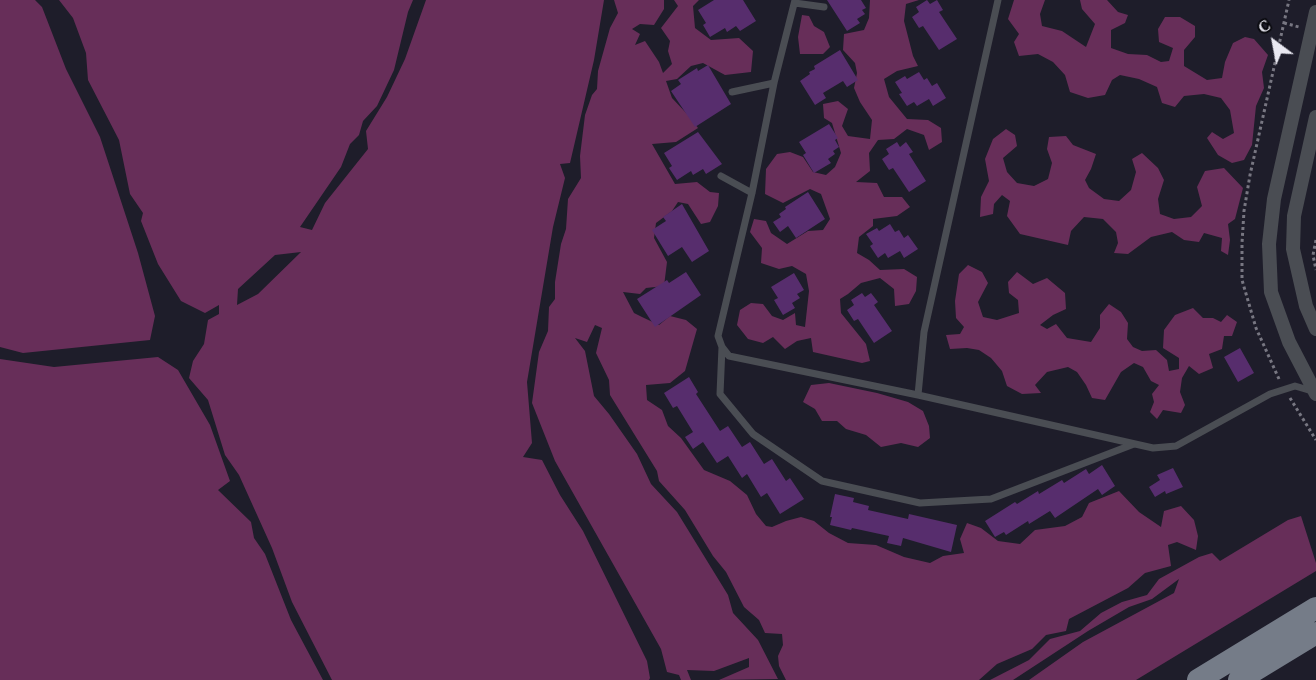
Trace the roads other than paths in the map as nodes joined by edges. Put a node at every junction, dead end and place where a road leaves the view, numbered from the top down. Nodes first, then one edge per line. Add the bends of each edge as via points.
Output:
1 (998, 0) edge
2 (795, 1) edge
3 (825, 7) dead end
4 (1316, 12) edge
5 (774, 83) junction
6 (732, 92) dead end
7 (1316, 117) edge
8 (721, 176) dead end
9 (752, 193) junction
10 (1316, 329) edge
11 (722, 347) junction
12 (1316, 394) edge
13 (918, 395) junction
14 (1134, 444) junction
15 (1316, 608) edge
16 (1316, 633) edge
17 (1198, 680) edge
18 (1239, 680) edge

1 - 13 lane via 924,332
2 - 3 lane
2 - 5 lane
4 - 12 street via 1274,198 1269,244 1271,292 1289,342
5 - 6 lane
5 - 9 lane
7 - 10 street via 1294,216 1293,249 1306,306
8 - 9 lane
9 - 11 lane via 718,336
11 - 13 lane via 729,356
11 - 14 lane via 720,394 753,434 822,481 920,503 991,499
12 - 14 lane via 1295,386 1270,394 1176,446 1152,448
13 - 14 lane
15 - 17 main road
16 - 18 main road

